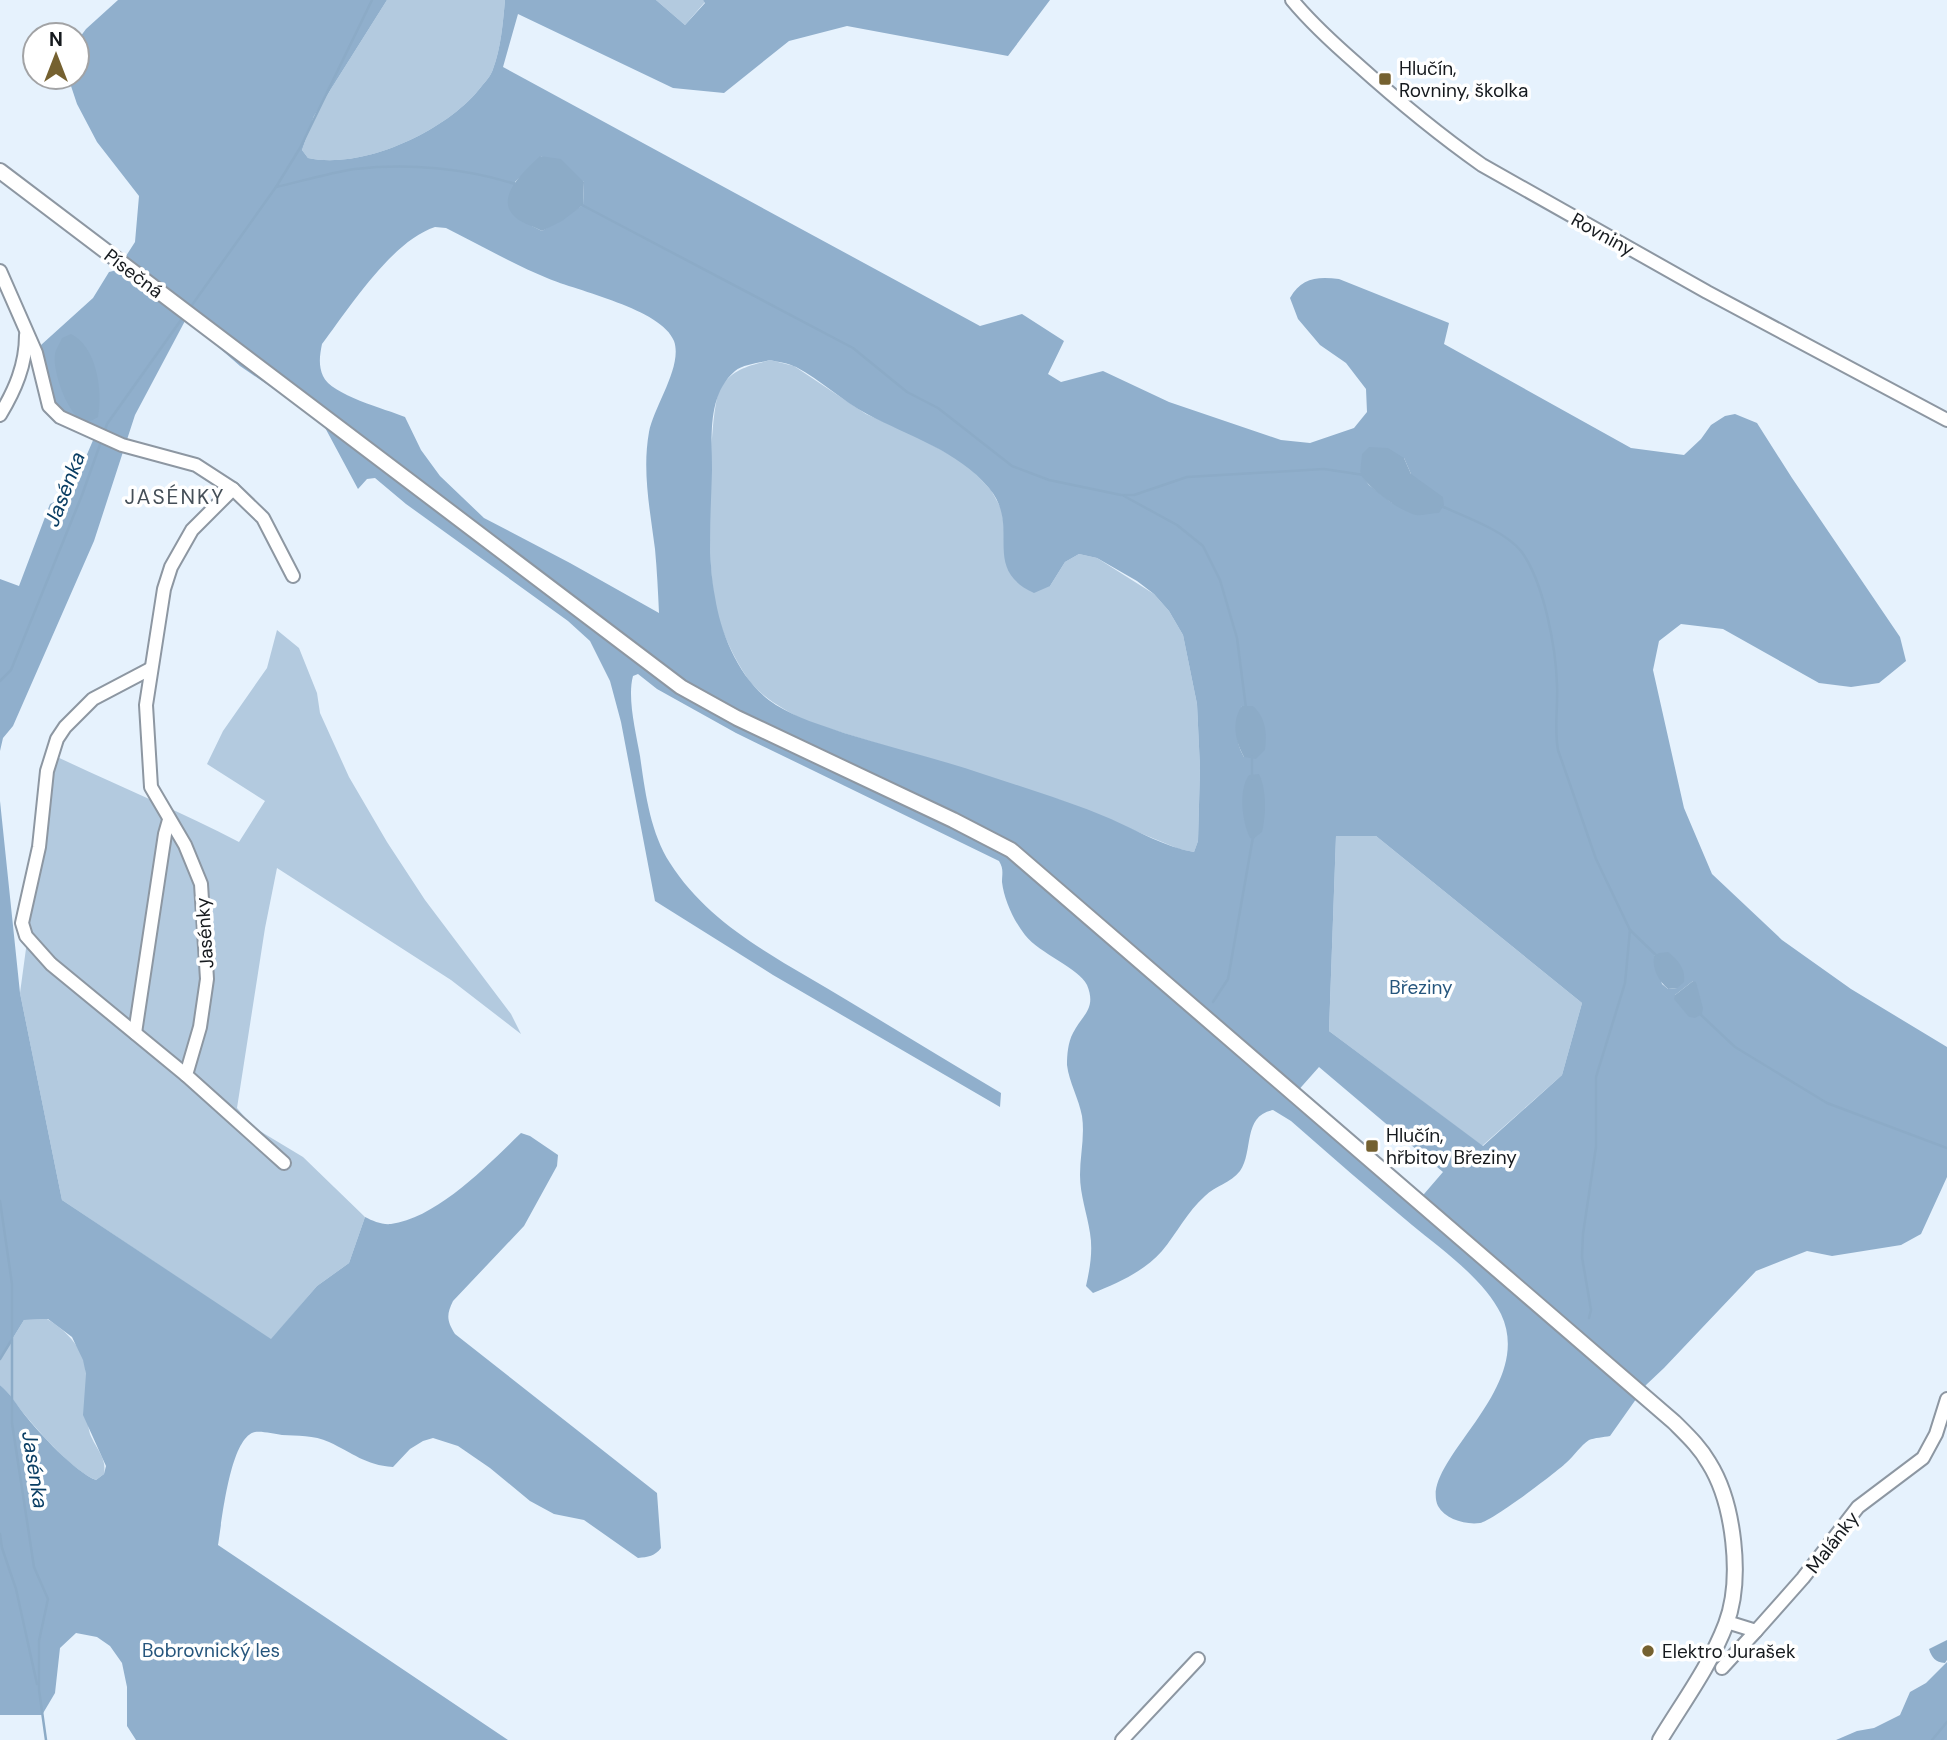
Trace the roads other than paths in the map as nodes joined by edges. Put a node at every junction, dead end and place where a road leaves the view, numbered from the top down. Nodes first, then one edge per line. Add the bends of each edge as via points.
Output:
1 (1292, 0) edge
2 (0, 171) edge
3 (0, 271) edge
4 (26, 328) junction
5 (0, 415) edge
6 (1947, 420) edge
7 (233, 489) junction
8 (293, 576) dead end
9 (150, 669) junction
10 (169, 820) junction
11 (135, 1033) junction
12 (186, 1075) junction
13 (284, 1163) dead end
14 (1947, 1399) edge
15 (1727, 1622) junction
16 (1756, 1631) junction
17 (1198, 1658) dead end
18 (1722, 1668) dead end
19 (1122, 1740) edge
20 (1660, 1740) edge

1 - 6 street, Rovniny via 1372,77 1482,165
2 - 15 street, Písečná via 681,687 1011,850 1659,1409 1699,1449 1725,1501 1732,1538 1735,1567
3 - 4 street
4 - 5 street via 24,362
4 - 7 street via 45,396 60,417 122,445 196,465
7 - 8 street via 263,518
7 - 9 street, Jasénky via 192,530 171,567
9 - 10 street, Jasénky via 146,705 151,787
9 - 11 street via 93,699 57,739 47,771 39,847 22,923 26,936 51,964
10 - 11 street
10 - 12 street, Jasénky via 201,884 207,979
11 - 12 street
12 - 13 street
14 - 16 street, Malánky via 1923,1458 1858,1507
15 - 16 street
15 - 20 street
16 - 18 street, Malánky
17 - 19 street

